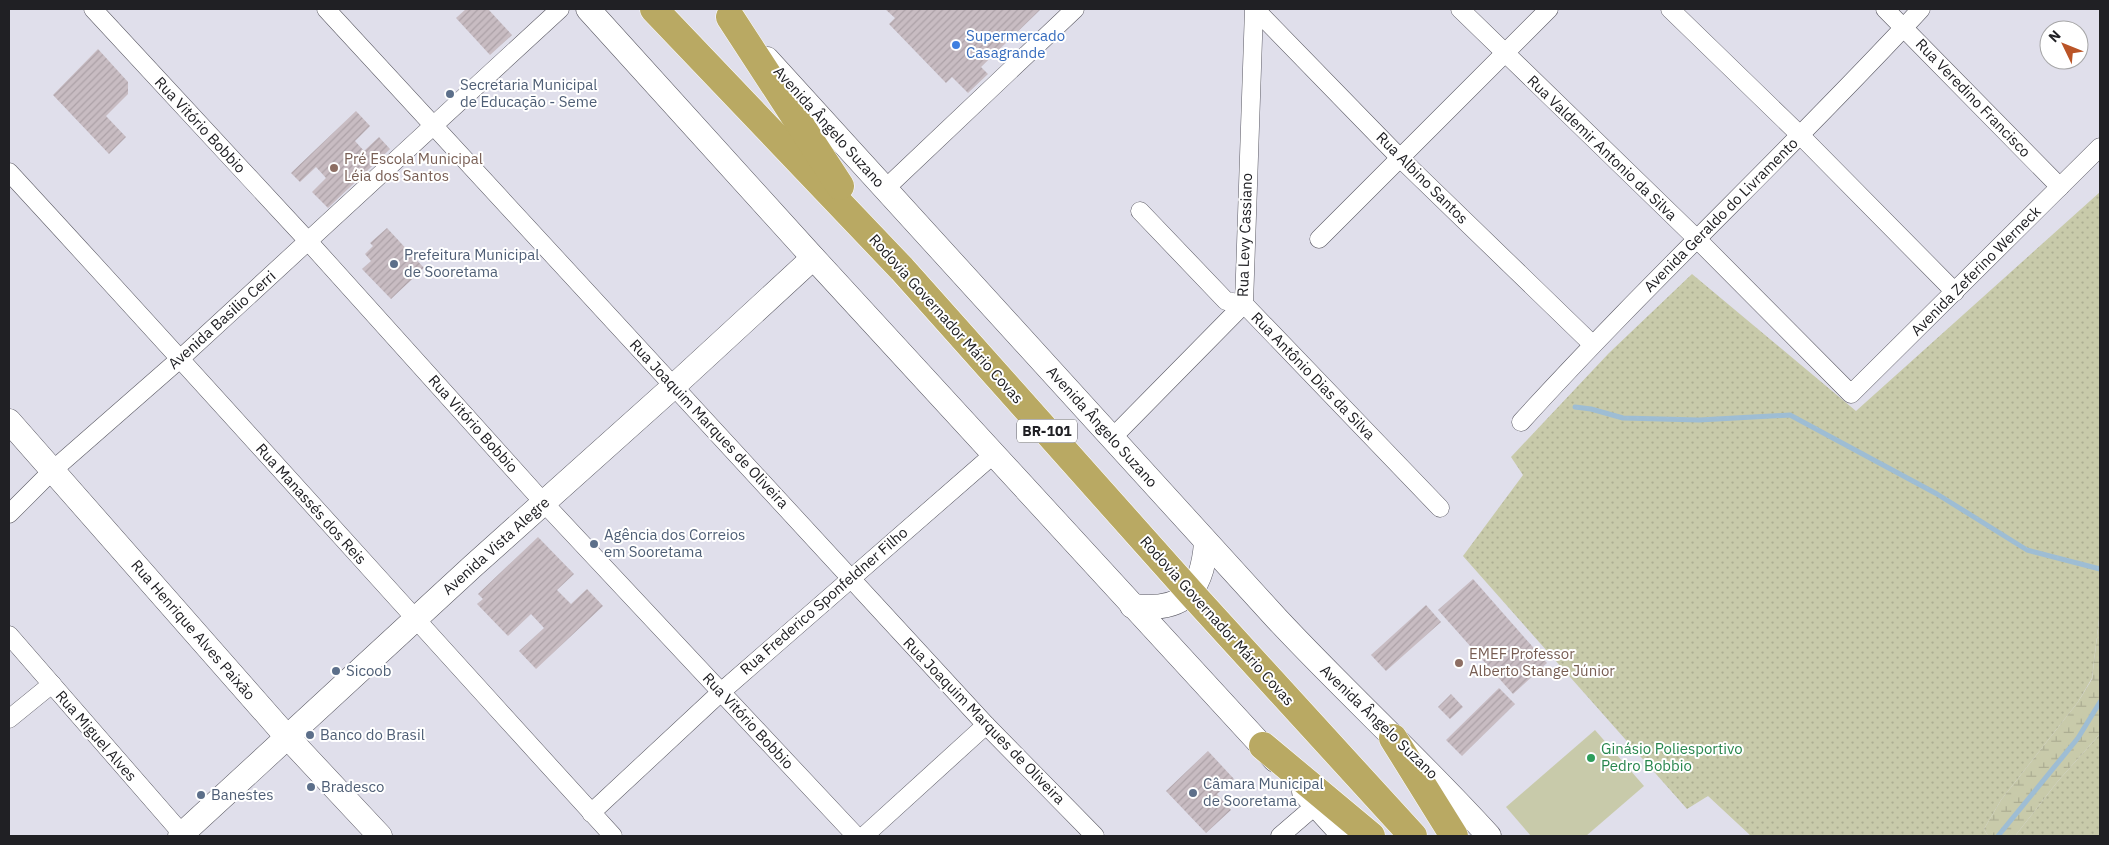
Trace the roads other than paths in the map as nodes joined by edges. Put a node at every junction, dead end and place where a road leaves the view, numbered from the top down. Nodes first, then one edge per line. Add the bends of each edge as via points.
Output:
1 (93, 9) edge
2 (326, 9) edge
3 (560, 9) edge
4 (588, 9) edge
5 (654, 9) edge
6 (1075, 9) edge
7 (1254, 9) edge
8 (1460, 9) edge
9 (1549, 9) edge
10 (1670, 9) edge
11 (1885, 9) edge
12 (1921, 9) edge
13 (727, 13) edge
14 (1904, 28) junction
15 (1505, 54) junction
16 (435, 126) junction
17 (1801, 136) junction
18 (2100, 147) edge
19 (1400, 158) junction
20 (9, 172) edge
21 (2060, 187) junction
22 (885, 189) junction
23 (1140, 211) dead end
24 (1697, 239) junction
25 (1319, 240) dead end
26 (308, 242) junction
27 (813, 258) junction
28 (902, 270) junction
29 (1955, 292) junction
30 (1244, 304) junction
31 (1592, 344) junction
32 (181, 358) junction
33 (674, 386) junction
34 (1851, 394) joint
35 (9, 421) edge
36 (1521, 422) dead end
37 (1112, 438) junction
38 (994, 454) junction
39 (53, 470) junction
40 (544, 503) junction
41 (1440, 508) dead end
42 (9, 514) edge
43 (1206, 543) junction
44 (850, 578) junction
45 (1191, 593) junction
46 (1132, 606) junction
47 (414, 620) junction
48 (9, 635) edge
49 (52, 684) junction
50 (721, 692) junction
51 (9, 719) edge
52 (986, 725) junction
53 (288, 738) junction
54 (1393, 738) junction
55 (1262, 746) junction
56 (1316, 805) junction
57 (591, 813) junction
58 (609, 835) edge
59 (182, 836) edge
60 (380, 836) edge
61 (856, 836) edge
62 (864, 836) edge
63 (1095, 836) edge
64 (1280, 836) edge
65 (1344, 836) edge
66 (1371, 836) edge
67 (1413, 836) edge
68 (1454, 836) edge
69 (1489, 836) edge

1 - 26 street, Rua Vitório Bobbio
2 - 16 street, Rua Joaquim Marques de Oliveira
3 - 16 street, Avenida Basilio Cerri
4 - 27 main road
5 - 28 highway, Rodovia Governador Mário Covas / BR-101
6 - 22 street
7 - 19 street, Rua Albino Santos
7 - 30 street, Rua Levy Cassiano
8 - 15 street, Rua Valdemir Antonio da Silva
9 - 15 street
10 - 17 street
11 - 14 street, Rua Veredino Francisco
12 - 14 street, Avenida Geraldo do Livramento
13 - 22 main road, Avenida Ângelo Suzano
13 - 28 highway via 837,182
14 - 17 street, Avenida Geraldo do Livramento
14 - 21 street, Rua Veredino Francisco
15 - 19 street
15 - 24 street, Rua Valdemir Antonio da Silva
16 - 26 street, Avenida Basilio Cerri
16 - 33 street, Rua Joaquim Marques de Oliveira
17 - 24 street, Avenida Geraldo do Livramento
17 - 29 street
18 - 21 street, Avenida Zeferino Werneck
19 - 25 street
19 - 31 street, Rua Albino Santos
20 - 32 street, Rua Manassés dos Reis
21 - 29 street, Avenida Zeferino Werneck
22 - 37 main road, Avenida Ângelo Suzano
23 - 30 street, Rua Antônio Dias da Silva via 1226,301
24 - 31 street, Avenida Geraldo do Livramento
24 - 34 street, Rua Valdemir Antonio da Silva
26 - 32 street, Avenida Basilio Cerri
26 - 40 street, Rua Vitório Bobbio
27 - 33 main road, Avenida Vista Alegre
27 - 38 main road
28 - 45 highway, Rodovia Governador Mário Covas / BR-101
29 - 34 street, Avenida Zeferino Werneck
30 - 37 street, Rua Levy Cassiano
30 - 41 street, Rua Antônio Dias da Silva
31 - 36 street, Avenida Geraldo do Livramento
32 - 39 street, Avenida Basilio Cerri
32 - 47 street, Rua Manassés dos Reis
33 - 40 main road, Avenida Vista Alegre
33 - 44 street, Rua Joaquim Marques de Oliveira
35 - 39 main road, Rua Henrique Alves Paixão
37 - 43 main road, Avenida Ângelo Suzano
38 - 44 street, Rua Frederico Sponfeldner Filho
38 - 46 main road
39 - 42 street, Avenida Basilio Cerri
39 - 53 main road, Rua Henrique Alves Paixão
40 - 47 main road, Avenida Vista Alegre
40 - 50 street, Rua Vitório Bobbio
43 - 45 main road via 1200,578
43 - 54 main road, Avenida Ângelo Suzano
44 - 50 street, Rua Frederico Sponfeldner Filho
44 - 52 street, Rua Joaquim Marques de Oliveira
45 - 46 main road via 1173,604 1153,608
45 - 67 highway, Rodovia Governador Mário Covas / BR-101
46 - 55 main road
47 - 53 main road, Avenida Vista Alegre
47 - 57 street, Rua Manassés dos Reis
48 - 49 street, Rua Miguel Alves
49 - 51 street
49 - 59 street, Rua Miguel Alves
50 - 57 street, Rua Frederico Sponfeldner Filho
50 - 61 street, Rua Vitório Bobbio
52 - 62 street
52 - 63 street, Rua Joaquim Marques de Oliveira
53 - 59 main road, Avenida Vista Alegre
53 - 60 main road, Rua Henrique Alves Paixão
54 - 68 highway
54 - 69 main road, Avenida Ângelo Suzano via 1441,782
55 - 56 main road
55 - 66 highway
56 - 64 street
56 - 65 main road
57 - 58 street, Rua Manassés dos Reis

